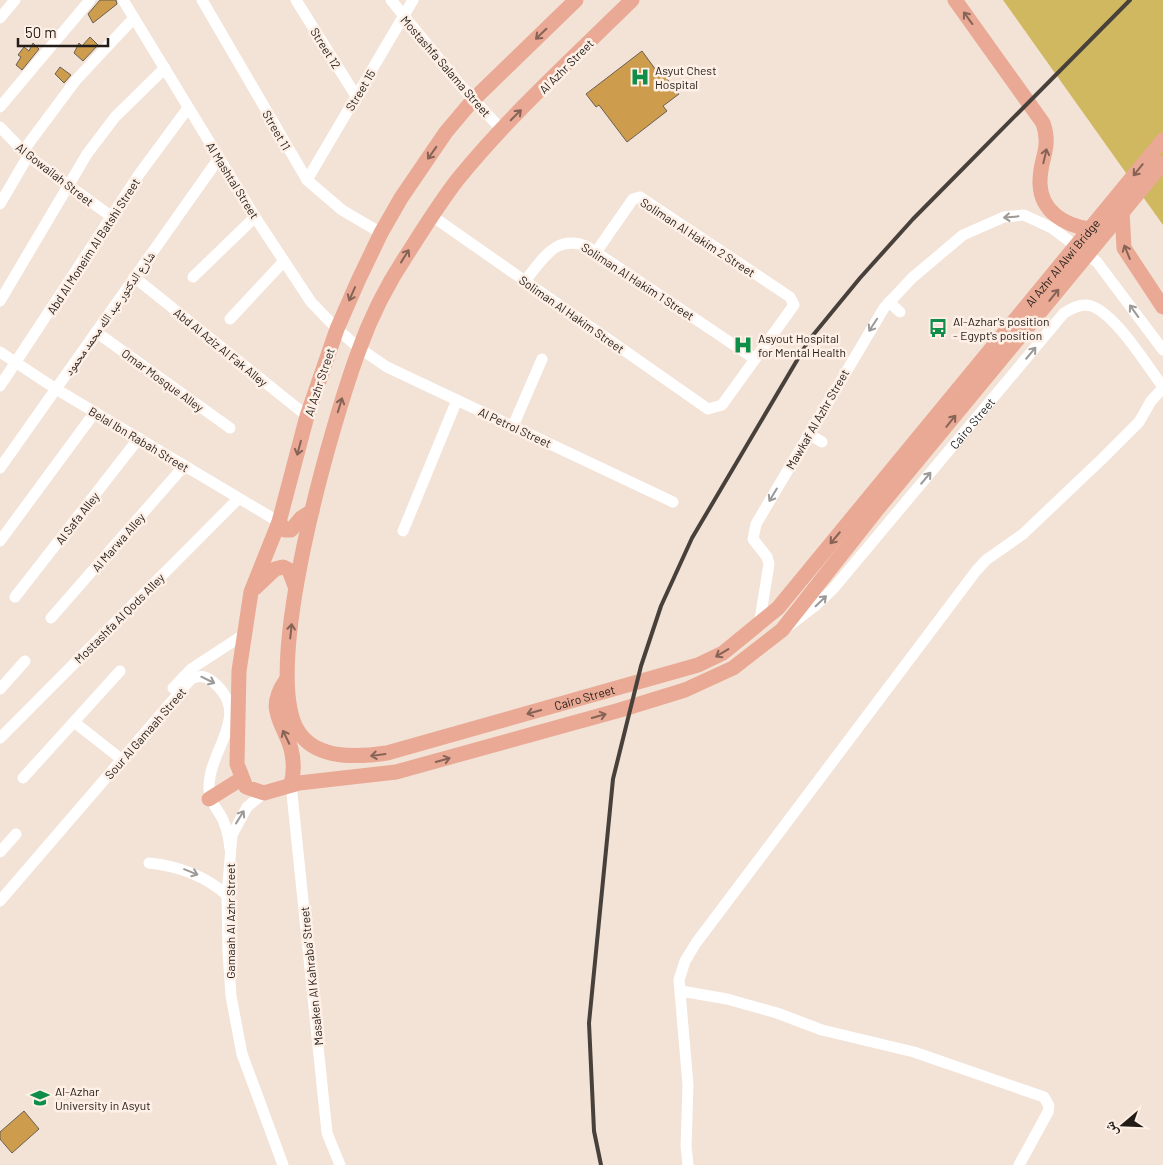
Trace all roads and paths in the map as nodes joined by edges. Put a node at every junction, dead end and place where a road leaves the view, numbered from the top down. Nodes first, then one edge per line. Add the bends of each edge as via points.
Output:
1 (15, 0) edge
2 (90, 0) edge
3 (123, 0) edge
4 (202, 0) edge
5 (296, 0) edge
6 (391, 0) edge
7 (413, 0) edge
8 (576, 0) edge
9 (632, 0) edge
10 (955, 0) edge
11 (403, 17) junction
12 (0, 18) edge
13 (134, 18) junction
14 (165, 68) junction
15 (356, 96) junction
16 (473, 100) junction
17 (0, 107) edge
18 (188, 108) junction
19 (0, 127) edge
20 (502, 130) junction
21 (1163, 140) edge
22 (25, 154) junction
23 (219, 158) junction
24 (1163, 163) edge
25 (307, 180) junction
26 (67, 186) junction
27 (0, 204) edge
28 (1122, 212) junction
29 (432, 216) junction
30 (112, 217) junction
31 (256, 217) junction
32 (1089, 229) junction
33 (381, 234) junction
34 (596, 252) junction
35 (284, 261) junction
36 (193, 277) dead end
37 (134, 278) junction
38 (525, 281) junction
39 (0, 301) edge
40 (889, 302) junction
41 (1163, 307) edge
42 (900, 312) dead end
43 (230, 319) dead end
44 (337, 329) junction
45 (96, 332) junction
46 (359, 348) junction
47 (1163, 350) edge
48 (0, 352) edge
49 (542, 359) dead end
50 (755, 359) junction
51 (16, 363) junction
52 (0, 386) edge
53 (1163, 388) edge
54 (56, 389) junction
55 (457, 400) junction
56 (95, 412) junction
57 (307, 416) junction
58 (513, 426) junction
59 (230, 428) dead end
60 (809, 434) junction
61 (139, 438) junction
62 (822, 442) dead end
63 (184, 466) junction
64 (0, 468) edge
65 (238, 498) junction
66 (674, 502) dead end
67 (871, 506) junction
68 (312, 511) junction
69 (279, 522) junction
70 (402, 531) dead end
71 (0, 541) edge
72 (296, 586) junction
73 (251, 592) junction
74 (14, 597) dead end
75 (51, 618) dead end
76 (759, 626) junction
77 (782, 630) junction
78 (243, 635) junction
79 (25, 661) dead end
80 (120, 671) dead end
81 (286, 680) junction
82 (0, 689) edge
83 (74, 722) junction
84 (0, 738) edge
85 (116, 755) junction
86 (23, 778) dead end
87 (241, 779) junction
88 (291, 784) junction
89 (264, 793) junction
90 (210, 799) junction
91 (16, 834) dead end
92 (230, 849) junction
93 (0, 852) edge
94 (149, 863) dead end
95 (0, 890) edge
96 (227, 895) junction
97 (0, 901) edge
98 (681, 991) junction
99 (283, 1165) edge
100 (340, 1165) edge
101 (688, 1165) edge
102 (1019, 1165) edge

1 - 12 street
2 - 17 street
3 - 13 street, Al Mashtal Street
4 - 25 street, Street 11
5 - 15 street, Street 12
6 - 11 street, Mostashfa Salama Street
7 - 11 street, Street 15
8 -> 16 main road, Al Azhr Street
20 -> 9 main road, Al Azhr Street
32 -> 10 main road via 1061,220 1046,203 1040,183 1048,145 1043,123
11 - 15 street, Street 15
11 - 16 street, Mostashfa Salama Street
13 - 14 street, Al Mashtal Street
13 - 22 street via 76,80
14 - 18 street, Al Mashtal Street
14 - 26 street via 115,117
15 - 25 street, Street 15
16 - 20 street, Mostashfa Salama Street
16 -> 33 main road, Al Azhr Street via 423,165
18 - 23 street, Al Mashtal Street
18 - 30 street, Abd Al Moneim Al Batshi Street
19 - 22 street, Al Gowailah Street
20 - 29 main road, Al Azhr Street via 458,180
21 -> 32 main road, Al Azhr Al Alwi Bridge
22 - 26 street, Al Gowailah Street
22 - 27 street
23 - 31 street, Al Mashtal Street
23 - 37 street, شارع الدكتور عبد الله محمد محمود
24 - 28 main road, Al Azhr Al Alwi Bridge
25 - 33 street, Street 11 via 342,210
26 - 30 street, Al Gowailah Street
26 - 39 street
41 -> 28 main road via 1124,248
67 -> 28 main road, Al Azhr Al Alwi Bridge
29 - 38 street, Soliman Al Hakim Street
46 -> 29 main road, Al Azhr Street via 392,278
30 - 51 street, Abd Al Moneim Al Batshi Street
31 - 35 street, Al Mashtal Street
31 - 36 street
32 - 67 main road, Al Azhr Al Alwi Bridge
33 -> 44 main road, Al Azhr Street
34 - 38 street, Soliman Al Hakim 1 Street via 578,242 558,245
34 - 50 street, Soliman Al Hakim 1 Street
34 - 50 street, Soliman Al Hakim 2 Street via 632,199 640,197 792,299 794,305
35 - 43 street
35 - 44 street, Al Mashtal Street via 311,302
37 - 45 street, شارع الدكتور عبد الله محمد محمود
37 - 57 street, Abd Al Aziz Al Fak Alley
38 - 50 street, Soliman Al Hakim Street via 704,408 722,405
40 - 42 street
47 -> 40 street, Mawkaf Al Azhr Street via 1097,262 1052,228 1024,215 1004,217 963,235
40 -> 60 street, Mawkaf Al Azhr Street
44 - 46 street, Al Mashtal Street
44 - 57 main road, Al Azhr Street
45 - 54 street, شارع الدكتور عبد الله محمد محمود
45 - 59 street, Omar Mosque Alley
46 - 55 street, Al Petrol Street via 387,367
68 -> 46 main road, Al Azhr Street
48 - 51 street, Belal Ibn Rabah Street
49 - 58 street
51 - 52 street, Abd Al Moneim Al Batshi Street
51 - 54 street, Belal Ibn Rabah Street
77 -> 53 street, Cairo Street via 816,606 833,589 1064,313 1087,305 1101,310
53 - 98 street via 1139,422 1103,458 1032,525 976,571 696,943 679,980
54 - 56 street, Belal Ibn Rabah Street
54 - 64 street, شارع الدكتور عبد الله محمد محمود
55 - 58 street, Al Petrol Street
55 - 70 street
56 - 61 street, Belal Ibn Rabah Street
56 - 71 street
57 -> 69 main road, Al Azhr Street
58 - 66 street, Al Petrol Street
60 - 62 street
60 -> 76 street, Mawkaf Al Azhr Street via 754,529 753,540 769,564
61 - 63 street, Belal Ibn Rabah Street
61 - 74 street, Al Safa Alley
63 - 65 street, Belal Ibn Rabah Street
63 - 75 street, Al Marwa Alley
65 - 69 street, Belal Ibn Rabah Street
65 - 84 street, Mostashfa Al Qods Alley
67 -> 76 main road, Cairo Street
67 - 77 main road, Cairo Street
68 - 69 main road via 291,530 285,530
68 - 72 main road, Al Azhr Street
69 - 73 main road, Al Azhr Street
72 - 73 main road via 289,570 283,566 269,574
81 -> 72 main road, Al Azhr Street
73 - 78 main road, Al Azhr Street
76 -> 81 main road, Cairo Street via 724,653 698,665 368,756 354,757 325,751 301,736 291,714
88 -> 77 main road, Cairo Street via 370,776 422,766 667,696 733,668
78 - 85 street, Sour Al Gamaah Street via 191,669
78 - 87 main road, Al Azhr Street via 236,756
79 - 82 street
80 - 83 street
88 -> 81 main road via 291,749 278,721 276,707
83 - 85 street
83 - 86 street
85 - 95 street, Sour Al Gamaah Street
87 - 89 main road via 246,787
87 - 90 main road
88 - 89 main road
88 - 100 street, Masaken Al Kahraba' Street via 325,1120 330,1145
92 -> 89 street, Gamaah Al Azhr Street via 240,816
90 - 92 street, Gamaah Al Azhr Street via 222,819
97 -> 90 street, Sour Al Gamaah Street via 191,680 198,676 208,678 225,692 230,704 229,722 209,780
91 - 93 street
92 - 96 street, Gamaah Al Azhr Street
94 -> 96 street via 187,870
96 - 99 street, Gamaah Al Azhr Street via 229,974 238,1036
98 - 101 street via 688,1085
98 - 102 street via 727,999 822,1030 914,1052 1044,1097 1050,1106 1048,1112

